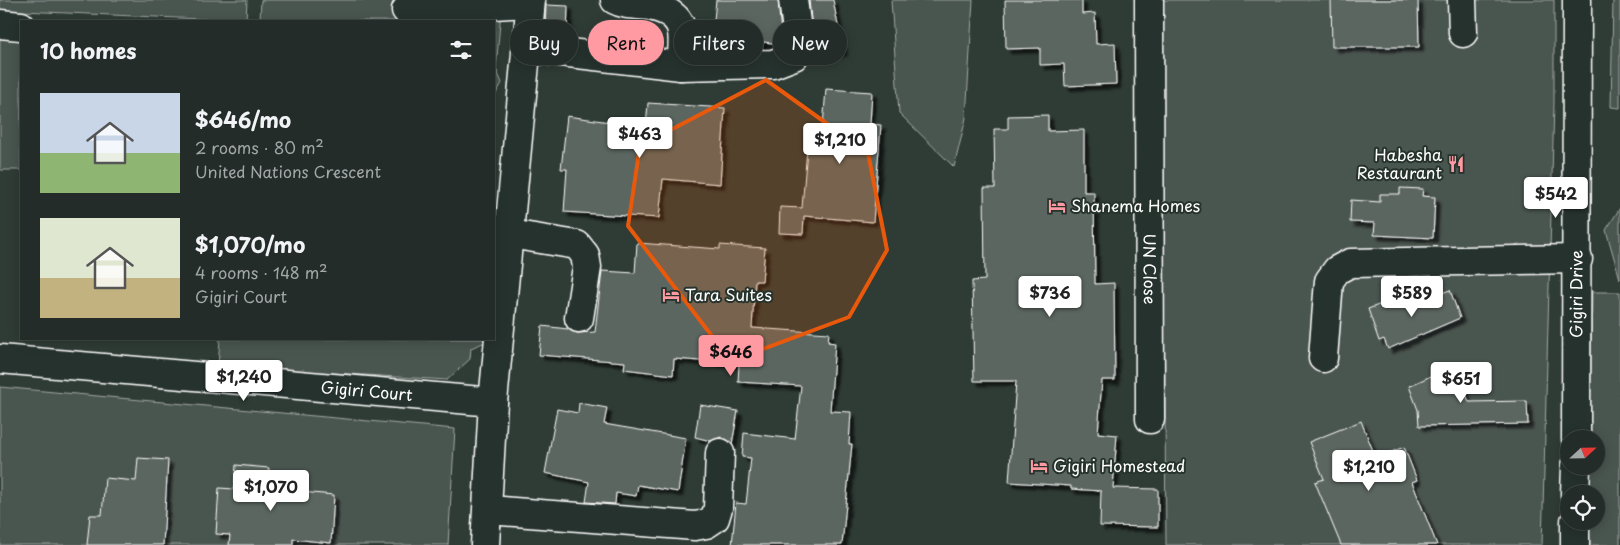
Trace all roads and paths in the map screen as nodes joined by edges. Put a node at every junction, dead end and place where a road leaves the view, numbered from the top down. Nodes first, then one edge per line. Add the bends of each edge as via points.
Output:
1 (615, 0) edge
2 (793, 0) edge
3 (1149, 0) edge
4 (1462, 0) edge
5 (1577, 0) edge
6 (530, 1) edge
7 (406, 10) dead end
8 (528, 20) edge
9 (0, 24) edge
10 (20, 26) edge
11 (1463, 33) dead end
12 (578, 54) edge
13 (525, 65) edge
14 (681, 66) junction
15 (510, 234) junction
16 (1578, 259) junction
17 (579, 318) dead end
18 (1323, 358) dead end
19 (0, 360) edge
20 (492, 402) junction
21 (1150, 418) dead end
22 (1576, 430) edge
23 (720, 453) dead end
24 (489, 510) junction
25 (1575, 530) edge
26 (485, 545) edge
27 (1575, 545) edge

1 - 14 street via 624,5 649,6 675,17 684,34
2 - 14 street via 799,45 794,56 773,64
3 - 21 street, UN Close
4 - 11 street
5 - 16 street, Gigiri Drive
6 - 7 street
6 - 8 street
9 - 10 street
12 - 14 street
13 - 15 street
15 - 17 street via 577,246 585,255 588,267
15 - 20 street
16 - 18 street via 1350,263 1337,270 1329,281
16 - 22 street, Gigiri Drive
19 - 20 street, Gigiri Court
20 - 24 street
23 - 24 street via 718,508 715,518 706,524 696,526
24 - 26 street
25 - 27 street

